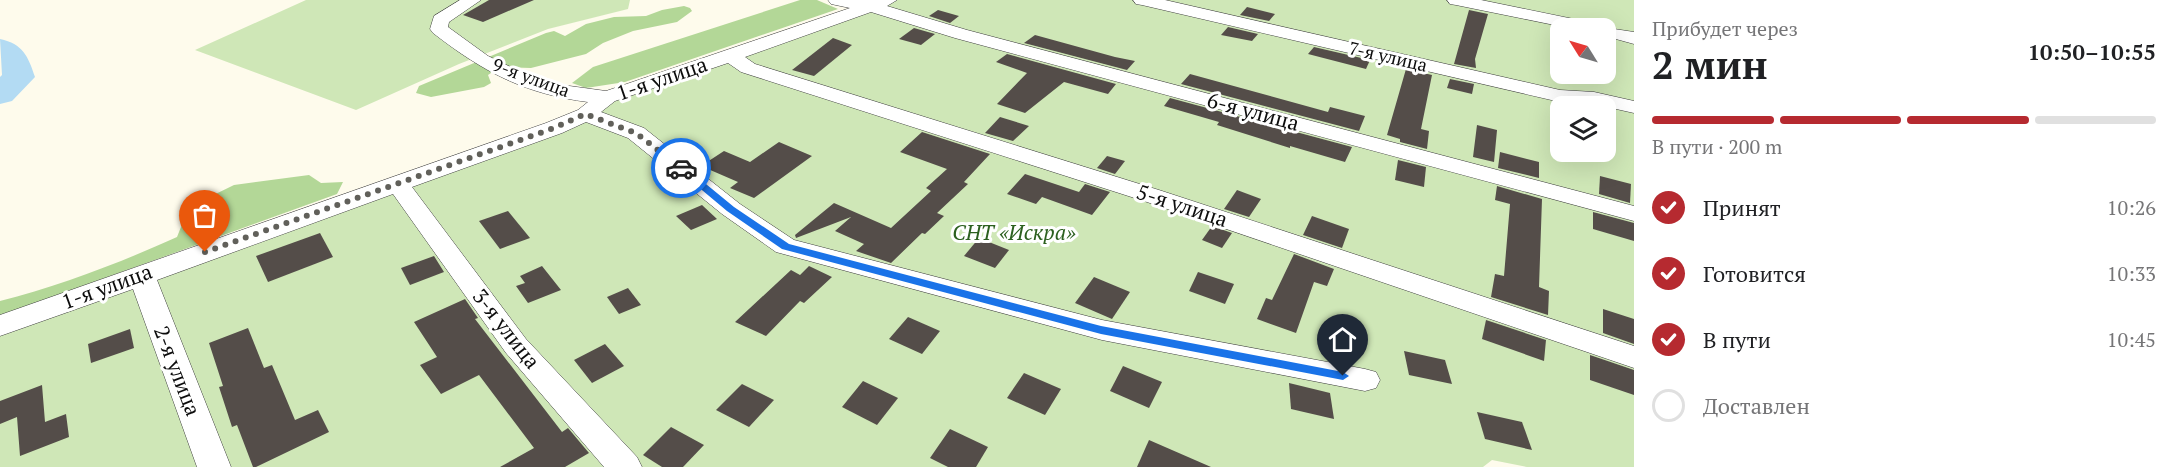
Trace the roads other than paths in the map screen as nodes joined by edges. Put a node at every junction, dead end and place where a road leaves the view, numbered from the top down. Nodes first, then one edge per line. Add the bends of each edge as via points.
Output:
1 (472, 0) edge
2 (837, 0) edge
3 (1142, 0) edge
4 (1456, 0) edge
5 (880, 3) edge
6 (1550, 19) edge
7 (1616, 34) edge
8 (1634, 38) edge
9 (732, 56) junction
10 (608, 97) junction
11 (1634, 107) edge
12 (585, 114) junction
13 (398, 183) junction
14 (1634, 214) edge
15 (141, 274) junction
16 (0, 326) edge
17 (1634, 357) edge
18 (1365, 380) dead end
19 (214, 467) edge
20 (625, 467) edge

1 - 10 street, 9-я улица via 440,20 439,29 489,65 566,93
2 - 5 street, 6-я улица via 855,5
3 - 11 street, 7-я улица via 1560,96 1594,98
4 - 6 street
5 - 9 street, 1-я улица
5 - 14 street, 6-я улица via 961,34
7 - 8 street
9 - 10 street, 1-я улица
9 - 17 street, 5-я улица via 748,68 1165,200
10 - 12 street, 1-я улица
12 - 13 street, 1-я улица
12 - 18 street via 636,133 731,209 785,246 1101,330
13 - 15 street, 1-я улица
13 - 20 street, 3-я улица via 516,346
15 - 16 street, 1-я улица
15 - 19 street, 2-я улица

